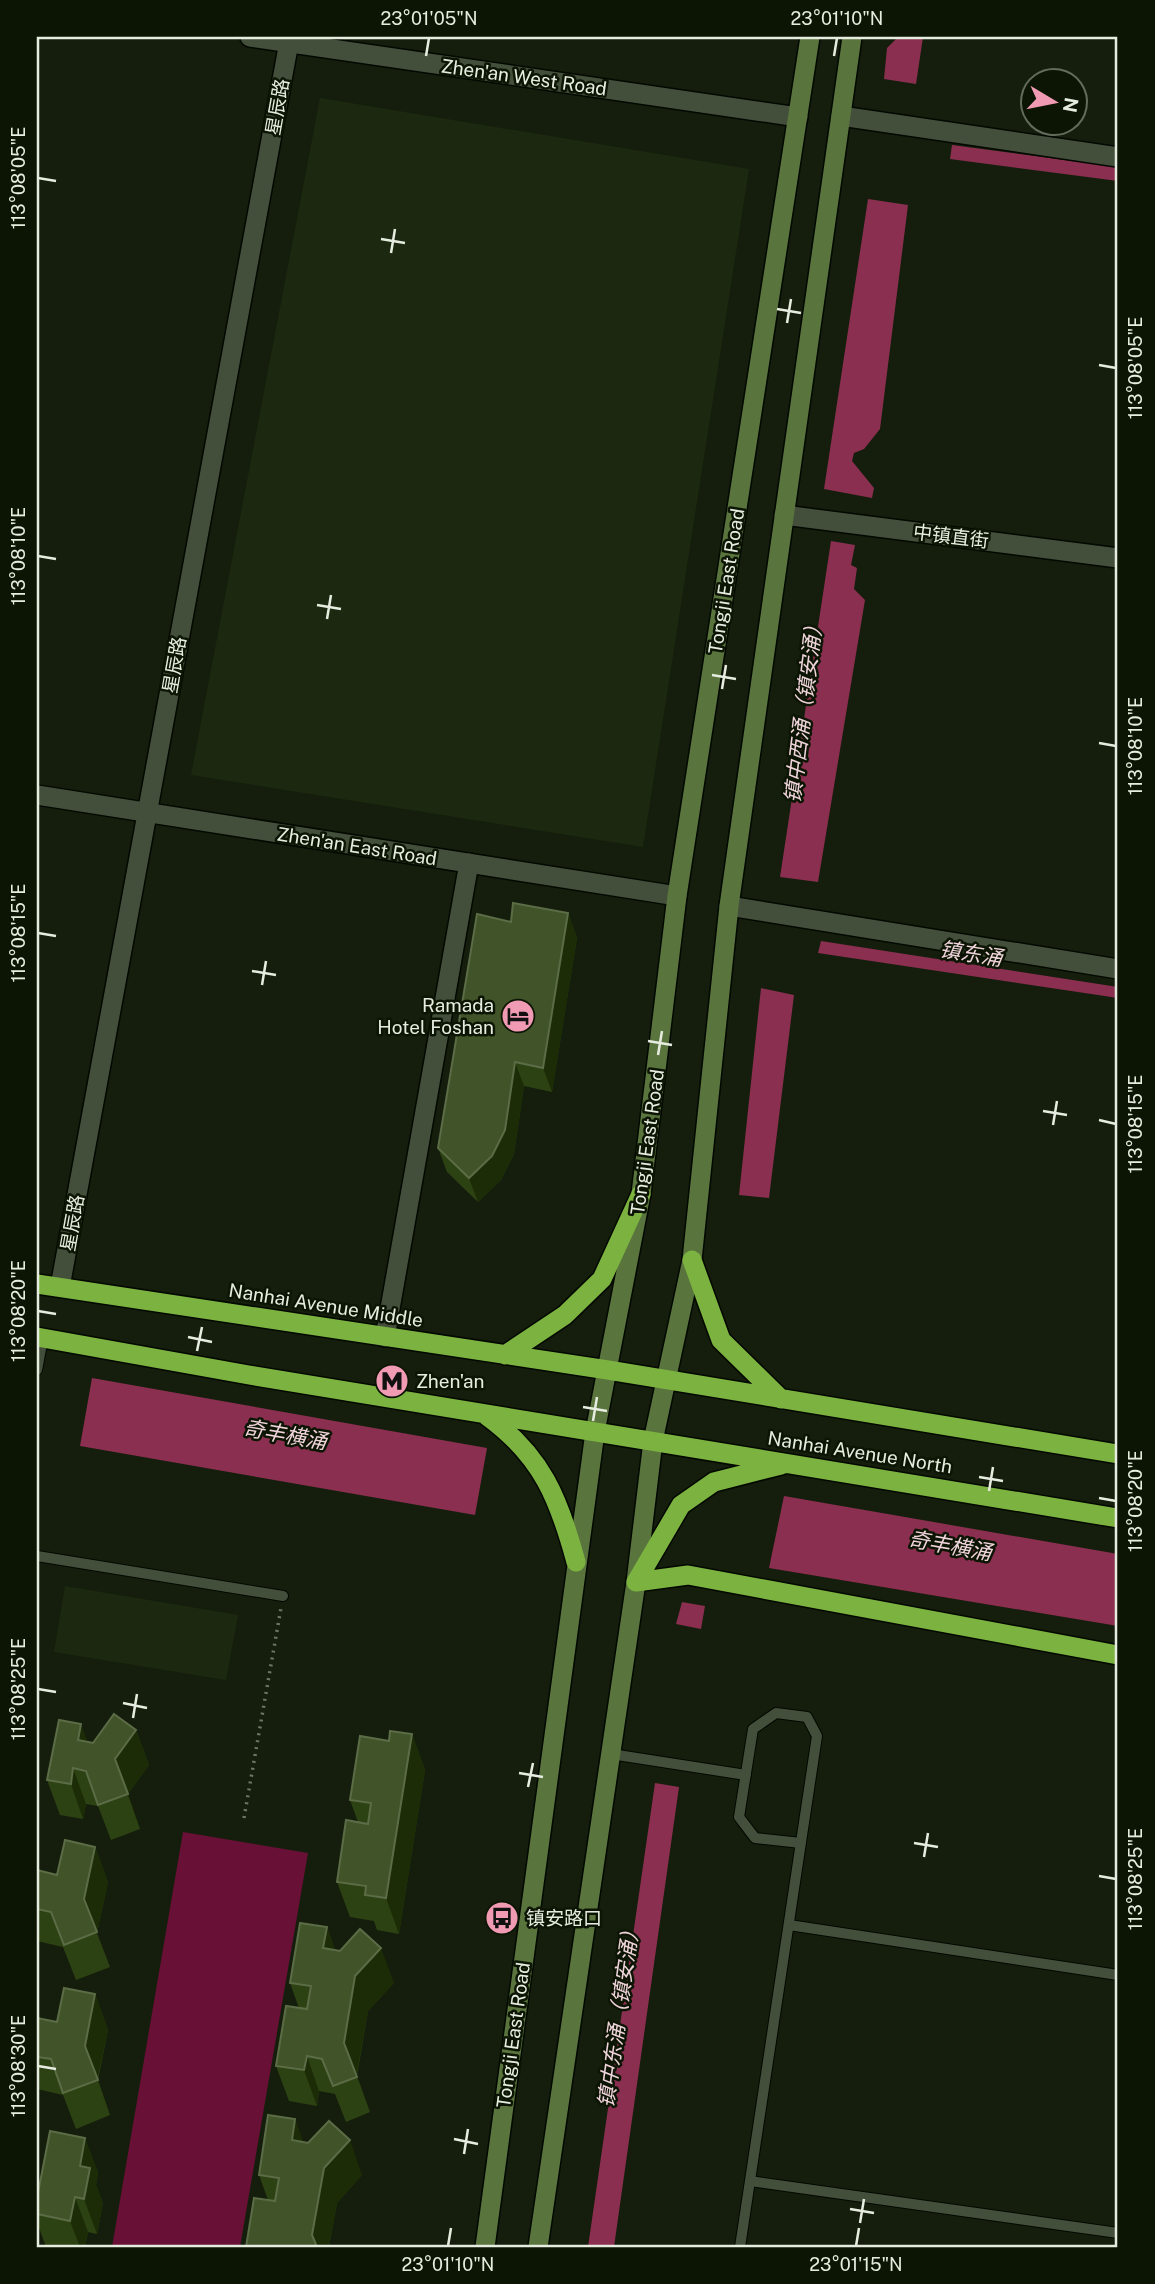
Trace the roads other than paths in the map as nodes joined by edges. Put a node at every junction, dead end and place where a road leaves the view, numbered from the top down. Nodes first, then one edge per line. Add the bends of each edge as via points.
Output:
1 (250, 37) edge
2 (810, 37) edge
3 (852, 37) edge
4 (289, 43) junction
5 (841, 116) junction
6 (798, 117) junction
7 (1118, 157) edge
8 (785, 515) junction
9 (1118, 558) edge
10 (37, 795) edge
11 (147, 813) junction
12 (469, 863) junction
13 (677, 896) junction
14 (729, 906) junction
15 (1118, 969) edge
16 (641, 1194) junction
17 (692, 1260) junction
18 (37, 1284) edge
19 (60, 1287) junction
20 (385, 1337) junction
21 (40, 1338) edge
22 (505, 1355) junction
23 (37, 1370) edge
24 (608, 1370) junction
25 (667, 1380) junction
26 (782, 1400) junction
27 (484, 1413) junction
28 (595, 1432) junction
29 (653, 1441) junction
30 (1118, 1454) edge
31 (787, 1463) junction
32 (1118, 1517) edge
33 (37, 1556) edge
34 (576, 1562) junction
35 (636, 1582) junction
36 (283, 1596) road end
37 (1118, 1655) edge
38 (611, 1754) junction
39 (746, 1775) junction
40 (802, 1843) junction
41 (789, 1924) junction
42 (1118, 1975) edge
43 (750, 2181) junction
44 (1118, 2233) edge
45 (485, 2247) edge
46 (538, 2247) edge
47 (740, 2247) edge

1 - 4 street, Zhen'an West Road
2 - 6 main road, Tongji East Road
3 - 5 main road
4 - 6 street, Zhen'an West Road
4 - 11 street, 星辰路
5 - 7 street
5 - 8 main road
6 - 13 main road, Tongji East Road
8 - 9 street, 中镇直街
8 - 14 main road
10 - 11 street, Zhen'an East Road
11 - 12 street, Zhen'an East Road
11 - 19 street, 星辰路
12 - 13 street, Zhen'an East Road
12 - 20 street
13 - 16 main road, Tongji East Road
14 - 15 street
14 - 17 main road
16 - 22 highway via 602,1279 565,1315
16 - 24 main road, Tongji East Road
17 - 25 main road
17 - 26 highway via 721,1340
18 - 19 highway, Nanhai Avenue Middle
19 - 20 highway, Nanhai Avenue Middle
20 - 22 highway, Nanhai Avenue Middle
21 - 23 lane
21 - 27 highway
22 - 24 highway, Nanhai Avenue Middle
24 - 25 highway, Nanhai Avenue North
24 - 28 main road, Tongji East Road
25 - 26 highway, Nanhai Avenue North
25 - 29 main road
26 - 30 highway, Nanhai Avenue North
27 - 28 highway
27 - 34 highway via 515,1436 549,1482
28 - 29 highway, Nanhai Avenue North
28 - 34 main road, Tongji East Road
29 - 31 highway, Nanhai Avenue North
29 - 35 main road
31 - 32 highway, Nanhai Avenue North
31 - 35 highway via 714,1482 681,1505
33 - 36 lane
34 - 45 main road, Tongji East Road
35 - 37 highway via 688,1575
35 - 38 main road
38 - 39 lane
38 - 46 main road
39 - 40 lane via 739,1817 755,1838
39 - 40 lane via 752,1729 776,1713 807,1717 817,1736
40 - 41 lane
41 - 42 lane
41 - 43 lane
43 - 44 lane
43 - 47 lane

